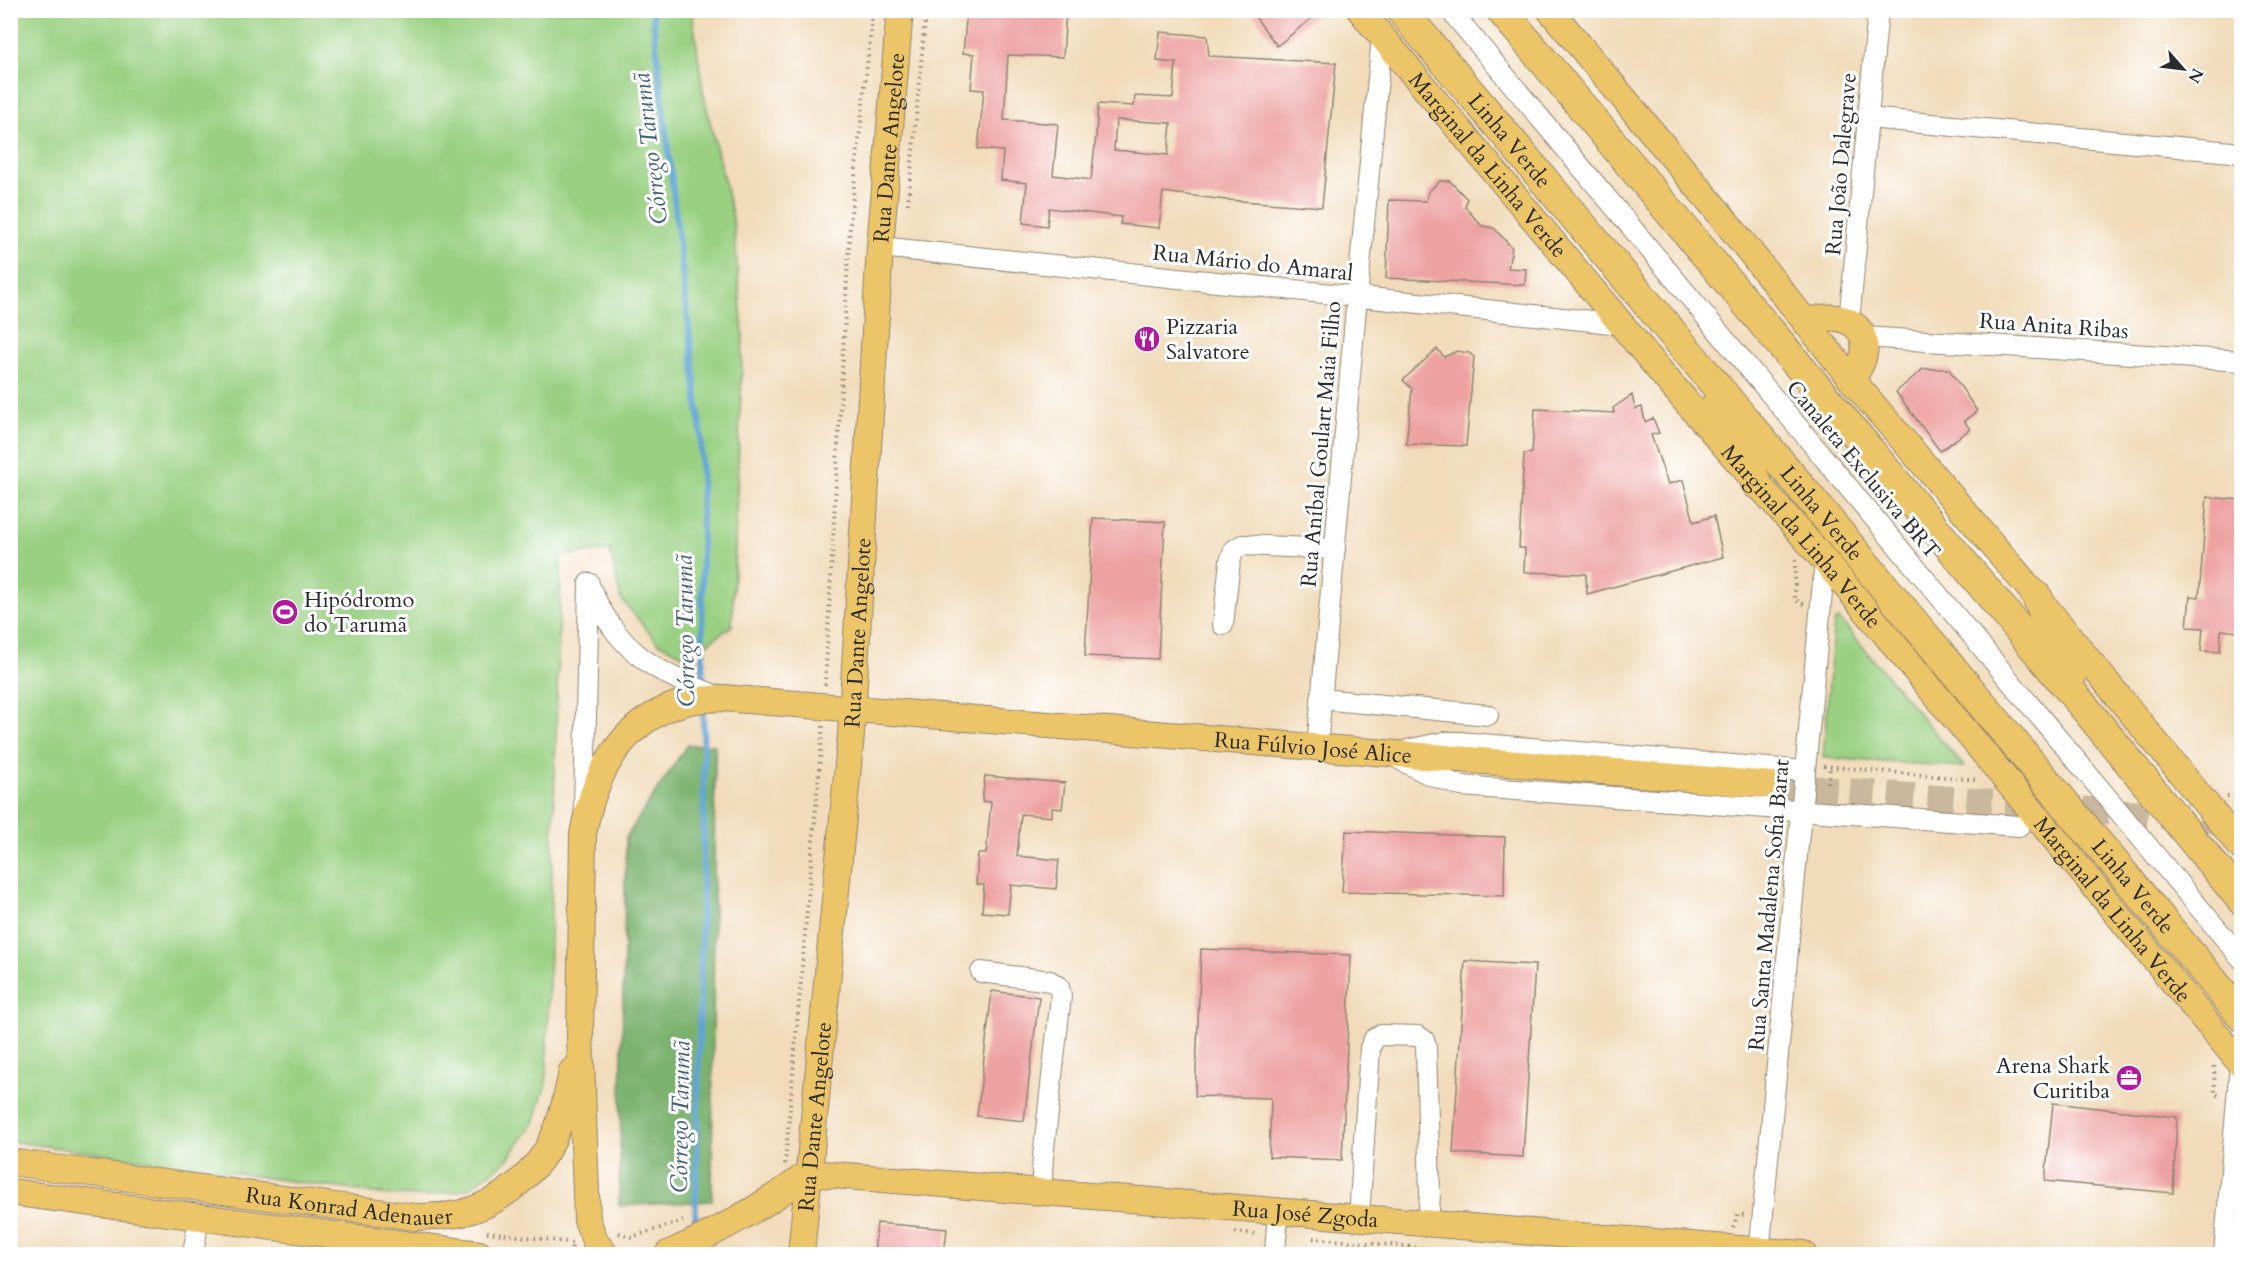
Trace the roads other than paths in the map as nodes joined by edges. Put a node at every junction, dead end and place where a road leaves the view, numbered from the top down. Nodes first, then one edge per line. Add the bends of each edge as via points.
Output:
1 (900, 10) edge
2 (1360, 10) edge
3 (1401, 10) edge
4 (1450, 10) edge
5 (1501, 10) edge
6 (1550, 10) edge
7 (1878, 10) edge
8 (1382, 37) junction
9 (1868, 118) junction
10 (2241, 153) edge
11 (880, 247) junction
12 (1357, 297) junction
13 (1804, 322) junction
14 (1621, 324) junction
15 (1856, 329) junction
16 (1694, 358) junction
17 (2241, 362) edge
18 (1851, 379) junction
19 (1757, 484) junction
20 (1335, 549) junction
21 (1825, 561) junction
22 (2037, 597) junction
23 (1223, 625) dead end
24 (688, 693) junction
25 (1322, 699) junction
26 (2084, 706) junction
27 (852, 708) junction
28 (1488, 715) dead end
29 (1317, 748) junction
30 (1390, 754) junction
31 (1811, 768) junction
32 (1772, 785) tunnel mouth
33 (1801, 810) junction
34 (2019, 826) dead end
35 (584, 834) junction
36 (2241, 848) edge
37 (2241, 900) edge
38 (2241, 959) edge
39 (981, 972) dead end
40 (2241, 1016) edge
41 (580, 1036) junction
42 (2241, 1064) edge
43 (2237, 1156) edge
44 (10, 1162) edge
45 (809, 1173) junction
46 (10, 1192) edge
47 (1041, 1192) junction
48 (1278, 1211) junction
49 (199, 1217) junction
50 (1359, 1218) junction
51 (1428, 1224) junction
52 (483, 1243) edge
53 (360, 1247) edge
54 (671, 1253) edge
55 (1759, 1253) edge
56 (193, 1254) edge
57 (605, 1254) edge
58 (801, 1254) edge
59 (1275, 1254) edge
60 (1803, 1254) edge
61 (2224, 1254) edge

1 - 11 main road, Rua Dante Angelote
2 - 8 main road, Marginal da Linha Verde
3 - 16 highway, Linha Verde
4 - 38 street, Canaleta Exclusiva BRT
5 - 26 highway
6 - 13 main road via 1716,209
7 - 9 street, Rua João Dalegrave
8 - 12 street, Rua Aníbal Goulart Maia Filho
8 - 14 main road, Marginal da Linha Verde
9 - 10 street
9 - 15 street, Rua João Dalegrave
11 - 12 street, Rua Mário do Amaral
11 - 27 main road, Rua Dante Angelote
12 - 14 street, Rua Mário do Amaral
12 - 20 street, Rua Aníbal Goulart Maia Filho
13 - 15 main road via 1836,317
13 - 18 main road
14 - 19 main road, Marginal da Linha Verde
15 - 17 street, Rua Anita Ribas
15 - 18 main road via 1865,349 1863,361
16 - 19 highway
16 - 40 highway, Linha Verde
18 - 22 main road
19 - 21 main road, Marginal da Linha Verde
20 - 23 street via 1242,544 1234,550 1230,561
20 - 25 street, Rua Aníbal Goulart Maia Filho
21 - 31 street, Rua Santa Madalena Sofia Barat
21 - 42 main road, Marginal da Linha Verde
22 - 26 highway
22 - 36 main road
24 - 27 main road, Rua Fúlvio José Alice
24 - 35 main road, Rua Fúlvio José Alice via 619,745 607,761 596,781
24 - 35 street via 628,647 613,630 589,583
25 - 28 street
25 - 29 street, Rua Aníbal Goulart Maia Filho
26 - 37 highway
27 - 29 main road, Rua Fúlvio José Alice
27 - 45 main road, Rua Dante Angelote
29 - 30 main road, Rua Fúlvio José Alice
30 - 31 street via 1459,742
30 - 32 main road, Rua Fúlvio José Alice
30 - 33 street via 1461,786
31 - 33 street, Rua Santa Madalena Sofia Barat
33 - 34 street
33 - 55 street, Rua Santa Madalena Sofia Barat
35 - 41 main road, Rua Fúlvio José Alice
39 - 47 street via 1050,981 1059,987
41 - 44 main road, Rua Konrad Adenauer via 565,1103 554,1135 539,1161 503,1194 461,1213 416,1217
41 - 57 main road via 587,1220
42 - 43 street
43 - 61 street
45 - 47 main road, Rua José Zgoda
45 - 54 main road via 772,1200
45 - 58 main road, Rua Dante Angelote
46 - 49 main road, Rua Konrad Adenauer
47 - 48 main road, Rua José Zgoda
48 - 50 main road, Rua José Zgoda
48 - 59 street
49 - 53 main road, Rua Konrad Adenauer
49 - 56 street
50 - 51 main road, Rua José Zgoda
50 - 51 street via 1370,1048 1380,1035 1418,1036 1426,1046
51 - 55 main road, Rua José Zgoda
52 - 53 main road, Rua Konrad Adenauer
55 - 60 main road, Rua José Zgoda

